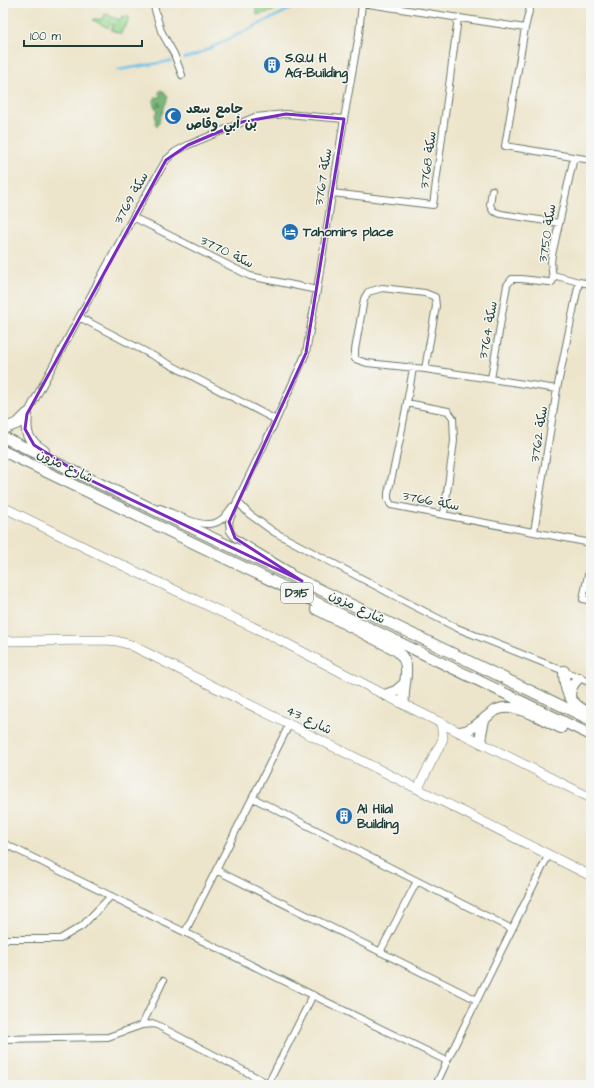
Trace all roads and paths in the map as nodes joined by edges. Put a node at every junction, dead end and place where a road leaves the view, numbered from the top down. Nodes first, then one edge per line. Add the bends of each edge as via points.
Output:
1 (153, 3) edge
2 (362, 3) edge
3 (532, 3) edge
4 (458, 18) junction
5 (525, 28) junction
6 (182, 75) dead end
7 (344, 119) junction
8 (574, 157) junction
9 (591, 160) edge
10 (492, 190) dead end
11 (332, 193) junction
12 (133, 217) junction
13 (559, 223) junction
14 (553, 275) junction
15 (579, 282) junction
16 (591, 284) edge
17 (318, 290) junction
18 (79, 317) junction
19 (413, 368) junction
20 (425, 369) junction
21 (491, 380) junction
22 (557, 389) junction
23 (407, 403) junction
24 (27, 414) junction
25 (276, 420) junction
26 (3, 429) edge
27 (3, 437) edge
28 (3, 451) edge
29 (88, 479) junction
30 (237, 501) junction
31 (140, 503) junction
32 (3, 507) edge
33 (444, 514) junction
34 (534, 532) junction
35 (591, 543) edge
36 (591, 560) edge
37 (302, 581) junction
38 (300, 594) junction
39 (591, 601) edge
40 (3, 641) edge
41 (564, 671) junction
42 (579, 678) junction
43 (405, 683) junction
44 (591, 683) edge
45 (385, 695) junction
46 (570, 696) junction
47 (404, 704) junction
48 (591, 714) edge
49 (484, 720) junction
50 (591, 720) edge
51 (441, 722) junction
52 (289, 725) junction
53 (460, 732) junction
54 (591, 735) edge
55 (443, 739) junction
56 (591, 739) edge
57 (482, 743) junction
58 (418, 788) junction
59 (252, 798) junction
60 (591, 798) edge
61 (3, 843) edge
62 (549, 854) junction
63 (216, 870) junction
64 (591, 876) edge
65 (416, 880) junction
66 (111, 896) junction
67 (512, 929) junction
68 (185, 932) junction
69 (3, 939) edge
70 (380, 952) junction
71 (163, 981) dead end
72 (312, 995) junction
73 (476, 1000) junction
74 (142, 1025) junction
75 (3, 1039) edge
76 (447, 1061) junction
77 (269, 1084) edge
78 (436, 1085) edge

1 - 6 street via 161,31
2 - 4 street
2 - 7 street, سكة 3767
3 - 5 street
4 - 5 street
4 - 11 street, سكة 3768 via 433,205
5 - 8 street via 505,146
7 - 11 street, سكة 3767
7 - 12 street, سكة 3769 via 286,114 255,117 188,145 166,160
8 - 9 street
8 - 13 street, سكة 3750
10 - 13 street via 490,205 493,211
11 - 17 street, سكة 3767
12 - 17 street, سكة 3770 via 250,276
12 - 18 street, سكة 3769
13 - 14 street, سكة 3750 via 551,262
14 - 15 street, سكة 3750
14 - 21 street, سكة 3764 via 552,282 512,279 507,285
15 - 16 street, سكة 3750
15 - 22 street, سكة 3762
17 - 25 street, سكة 3767 via 306,353
18 - 24 street, سكة 3769
18 - 25 street
19 - 20 street, سكة 3764
19 - 20 street, سكة 3764 via 367,363 356,359 355,350 364,299 368,292 382,288 425,293 435,297 436,306
19 - 23 street, سكة 3766
20 - 21 street, سكة 3764
21 - 22 street, سكة 3764
22 - 34 street, سكة 3762
23 - 33 street via 448,411 453,418 454,442
23 - 33 street, سكة 3766 via 388,499 391,504
24 - 26 main road via 18,423
24 - 29 main road via 26,429 34,445
25 - 30 street, سكة 3767
27 - 29 main road, شارع مزون / D315
28 - 38 main road, شارع مزون / D315
29 - 31 main road, شارع مزون / D315
30 - 31 street via 219,522 209,524 200,524 161,508
30 - 37 street via 229,522 230,531 235,538
30 - 41 street via 249,514 274,532 347,571 457,628
31 - 37 main road, شارع مزون / D315
32 - 45 street via 272,636
33 - 34 street, سكة 3766
34 - 35 street
36 - 39 street via 583,599
37 - 50 main road, شارع مزون / D315
38 - 43 main road via 312,607 398,652 406,664
38 - 54 main road, شارع مزون / D315
40 - 52 street, شارع 43 via 117,641 137,648
41 - 42 street
41 - 46 main road via 565,684
42 - 44 street
42 - 46 main road via 573,684
43 - 45 main road via 396,691
43 - 47 main road
45 - 47 street
46 - 48 main road via 574,705
47 - 51 street
49 - 53 main road via 473,728
49 - 56 main road via 498,709 509,707
49 - 57 main road
51 - 53 street
51 - 55 street
52 - 58 street, شارع 43
52 - 59 street
53 - 55 street
53 - 57 street
55 - 58 street
57 - 60 street
58 - 62 street, شارع 43
59 - 63 street
59 - 65 street
61 - 66 street
62 - 64 street, شارع 43
62 - 67 street
63 - 68 street
63 - 70 street
65 - 67 street
65 - 70 street
66 - 68 street
66 - 69 street via 82,926 60,939
67 - 73 street
68 - 72 street
70 - 73 street
71 - 74 street
72 - 76 street
72 - 77 street
73 - 76 street
74 - 75 street via 108,1037
74 - 77 street via 155,1024
76 - 78 street

